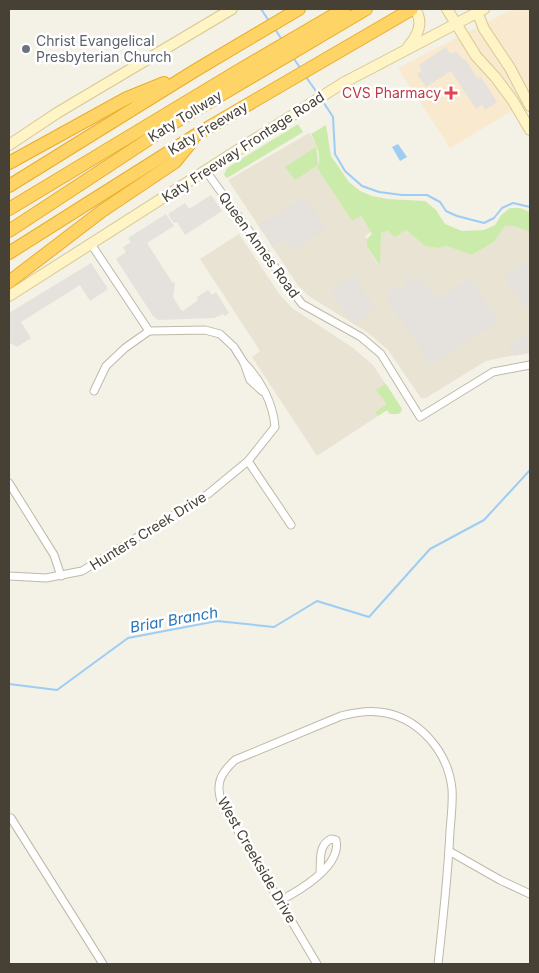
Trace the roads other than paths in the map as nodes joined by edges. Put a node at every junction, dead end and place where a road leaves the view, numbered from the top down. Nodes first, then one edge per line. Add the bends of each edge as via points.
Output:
1 (232, 9) edge
2 (299, 9) edge
3 (344, 9) edge
4 (366, 9) edge
5 (414, 9) edge
6 (447, 9) edge
7 (480, 10) edge
8 (457, 23) junction
9 (404, 51) junction
10 (196, 70) junction
11 (246, 72) junction
12 (530, 106) edge
13 (526, 114) edge
14 (530, 130) edge
15 (199, 133) junction
16 (9, 145) edge
17 (9, 163) edge
18 (206, 171) junction
19 (9, 186) edge
20 (9, 209) edge
21 (9, 231) edge
22 (91, 244) junction
23 (9, 253) edge
24 (9, 282) edge
25 (9, 296) edge
26 (149, 331) junction
27 (530, 365) edge
28 (94, 391) dead end
29 (248, 461) junction
30 (9, 483) edge
31 (291, 525) dead end
32 (9, 576) edge
33 (61, 576) junction
34 (11, 818) dead end
35 (449, 851) junction
36 (320, 872) dead end
37 (530, 894) edge
38 (279, 901) junction
39 (103, 964) edge
40 (317, 964) edge
41 (438, 964) edge

1 - 16 main road
2 - 10 highway
3 - 11 highway, Katy Tollway
4 - 11 highway, Katy Tollway
5 - 9 main road via 419,14 420,25 416,37
5 - 15 highway, Katy Freeway
6 - 8 main road
7 - 8 main road, Katy Freeway Frontage Road
7 - 12 main road via 484,29
8 - 9 main road, Katy Freeway Frontage Road
8 - 13 main road via 476,56
9 - 18 main road, Katy Freeway Frontage Road via 343,83
10 - 17 highway via 127,98
10 - 19 highway
11 - 20 highway, Katy Tollway
11 - 21 highway, Katy Tollway
13 - 14 main road
15 - 23 highway, Katy Freeway
15 - 24 highway via 175,162 102,211
18 - 22 main road, Katy Freeway Frontage Road
18 - 27 street, Queen Annes Road via 302,304 360,337 381,354 420,417 492,372
22 - 25 main road, Katy Freeway Frontage Road
22 - 26 street
26 - 28 street via 106,366
26 - 29 street, Hunters Creek Drive via 205,330 220,334 257,376 274,412 275,427
29 - 31 street
29 - 33 street, Hunters Creek Drive via 208,494 82,571
30 - 33 street via 54,555
32 - 33 street, Hunters Creek Drive
34 - 39 street
35 - 37 street
35 - 38 street, West Creekside Drive via 452,789 437,747 420,729 396,716 378,712 341,716 235,760 222,775 218,792 222,804
35 - 41 street, West Creekside Drive
36 - 38 street via 312,882
38 - 40 street, West Creekside Drive

